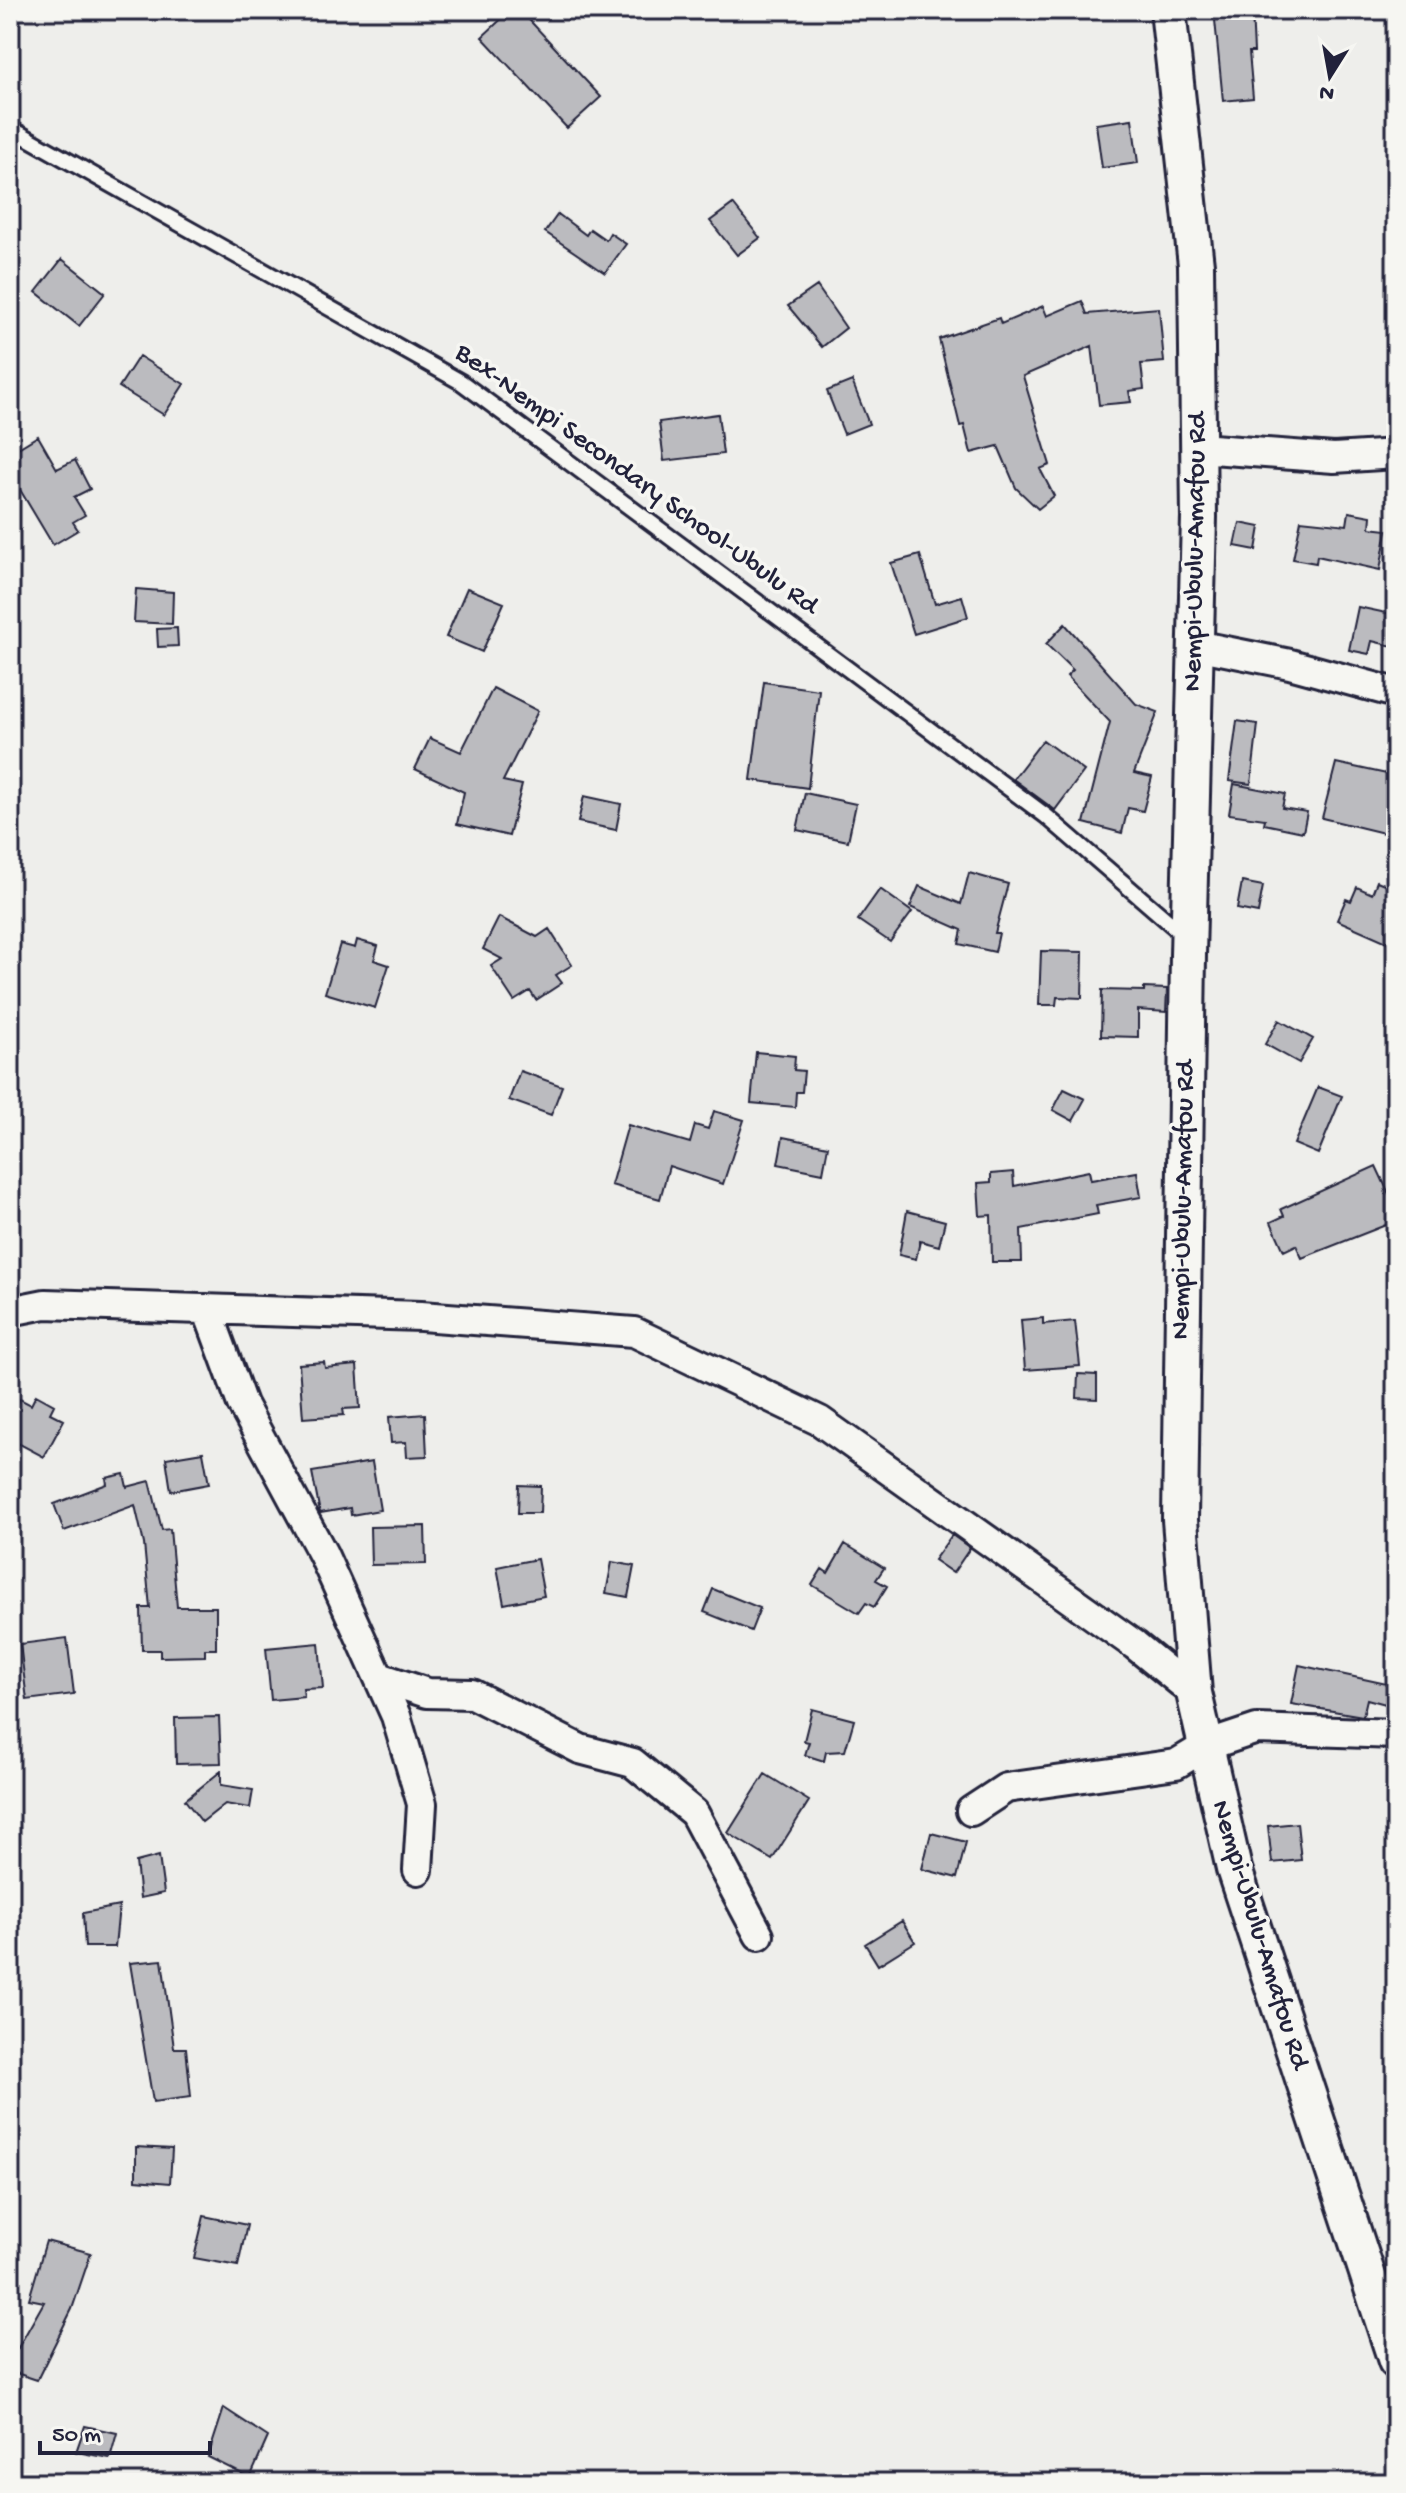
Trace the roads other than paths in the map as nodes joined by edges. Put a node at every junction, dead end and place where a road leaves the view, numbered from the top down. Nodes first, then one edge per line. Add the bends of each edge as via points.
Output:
1 (1168, 10) edge
2 (10, 128) edge
3 (1198, 448) junction
4 (1396, 454) edge
5 (1196, 645) junction
6 (1396, 693) edge
7 (1188, 939) junction
8 (207, 1309) junction
9 (10, 1311) edge
10 (379, 1677) junction
11 (1194, 1693) junction
12 (1396, 1734) edge
13 (1206, 1746) junction
14 (971, 1811) dead end
15 (418, 1870) dead end
16 (759, 1935) dead end
17 (1396, 2361) edge

1 - 3 street, Nempi-Ubulu-Amafou Rd via 1196,265
2 - 7 lane, Bex-Nempi Secondary School-Ubulu Rd via 461,382 1046,816
3 - 4 street via 1334,458
3 - 5 street, Nempi-Ubulu-Amafou Rd
5 - 6 street
5 - 7 street, Nempi-Ubulu-Amafou Rd
7 - 11 street, Nempi-Ubulu-Amafou Rd via 1180,1520
8 - 9 street via 45,1304
8 - 10 street via 242,1404 323,1554
8 - 11 street via 421,1316 634,1332 820,1421 1135,1645
10 - 15 street via 422,1804
10 - 16 street via 427,1693 472,1694 580,1749 633,1763 694,1813
11 - 13 street, Nempi-Ubulu-Amafou Rd
12 - 13 street via 1257,1729
13 - 14 street via 1176,1764 1006,1788
13 - 17 street, Nempi-Ubulu-Amafou Rd via 1234,1869

